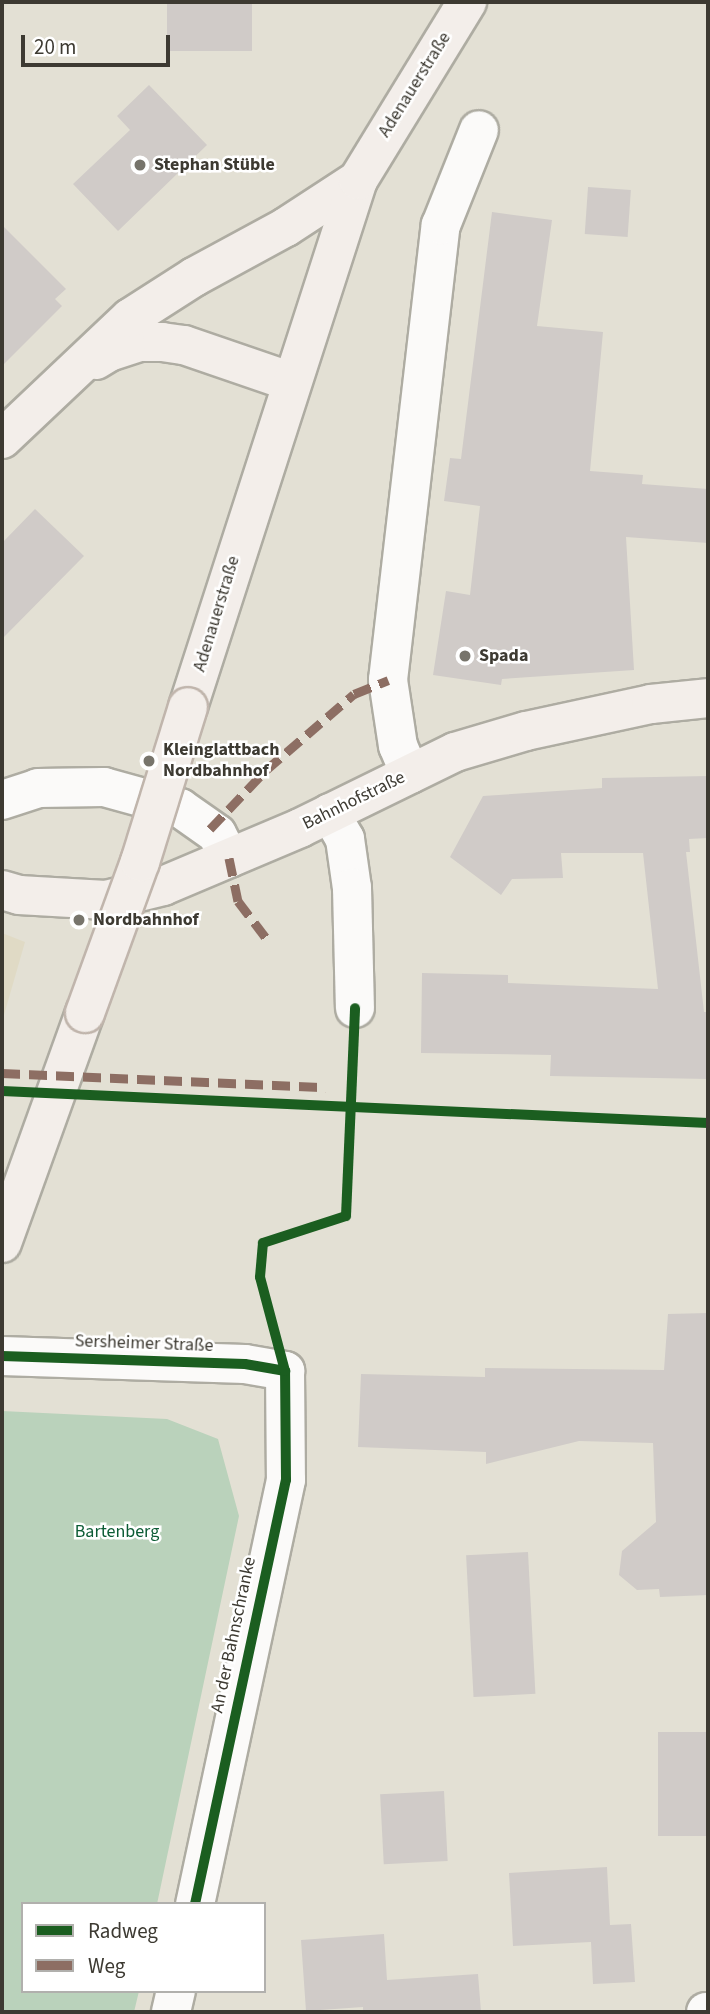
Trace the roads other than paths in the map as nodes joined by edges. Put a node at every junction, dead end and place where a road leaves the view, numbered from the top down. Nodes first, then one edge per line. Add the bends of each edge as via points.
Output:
1 (467, 2) edge
2 (479, 130) dead end
3 (358, 180) junction
4 (70, 376) junction
5 (292, 382) junction
6 (2, 439) edge
7 (708, 698) edge
8 (410, 774) junction
9 (2, 800) edge
10 (330, 813) junction
11 (229, 858) junction
12 (2, 890) edge
13 (355, 1008) dead end
14 (2, 1242) edge
15 (2, 1356) edge
16 (285, 1371) joint
17 (195, 1902) edge
18 (176, 1993) edge
19 (171, 2012) edge

1 - 3 main road, Adenauerstraße
2 - 8 street via 441,225 388,680 398,746
3 - 4 main road via 130,318
3 - 5 main road, Adenauerstraße
4 - 5 main road via 109,352 140,342 162,342 184,345
4 - 6 main road
5 - 14 main road, Adenauerstraße, bridge via 140,862
7 - 8 main road, Bahnhofstraße via 651,704 526,731 455,752
8 - 10 main road, Bahnhofstraße
9 - 11 street via 37,788 104,788 180,808 217,834
10 - 11 main road, Bahnhofstraße
10 - 13 street via 345,839 352,888
11 - 12 main road, Bahnhofstraße via 163,886 106,900
15 - 16 street, Sersheimer Straße via 245,1364
16 - 17 street, An der Bahnschranke via 286,1480
18 - 19 street

